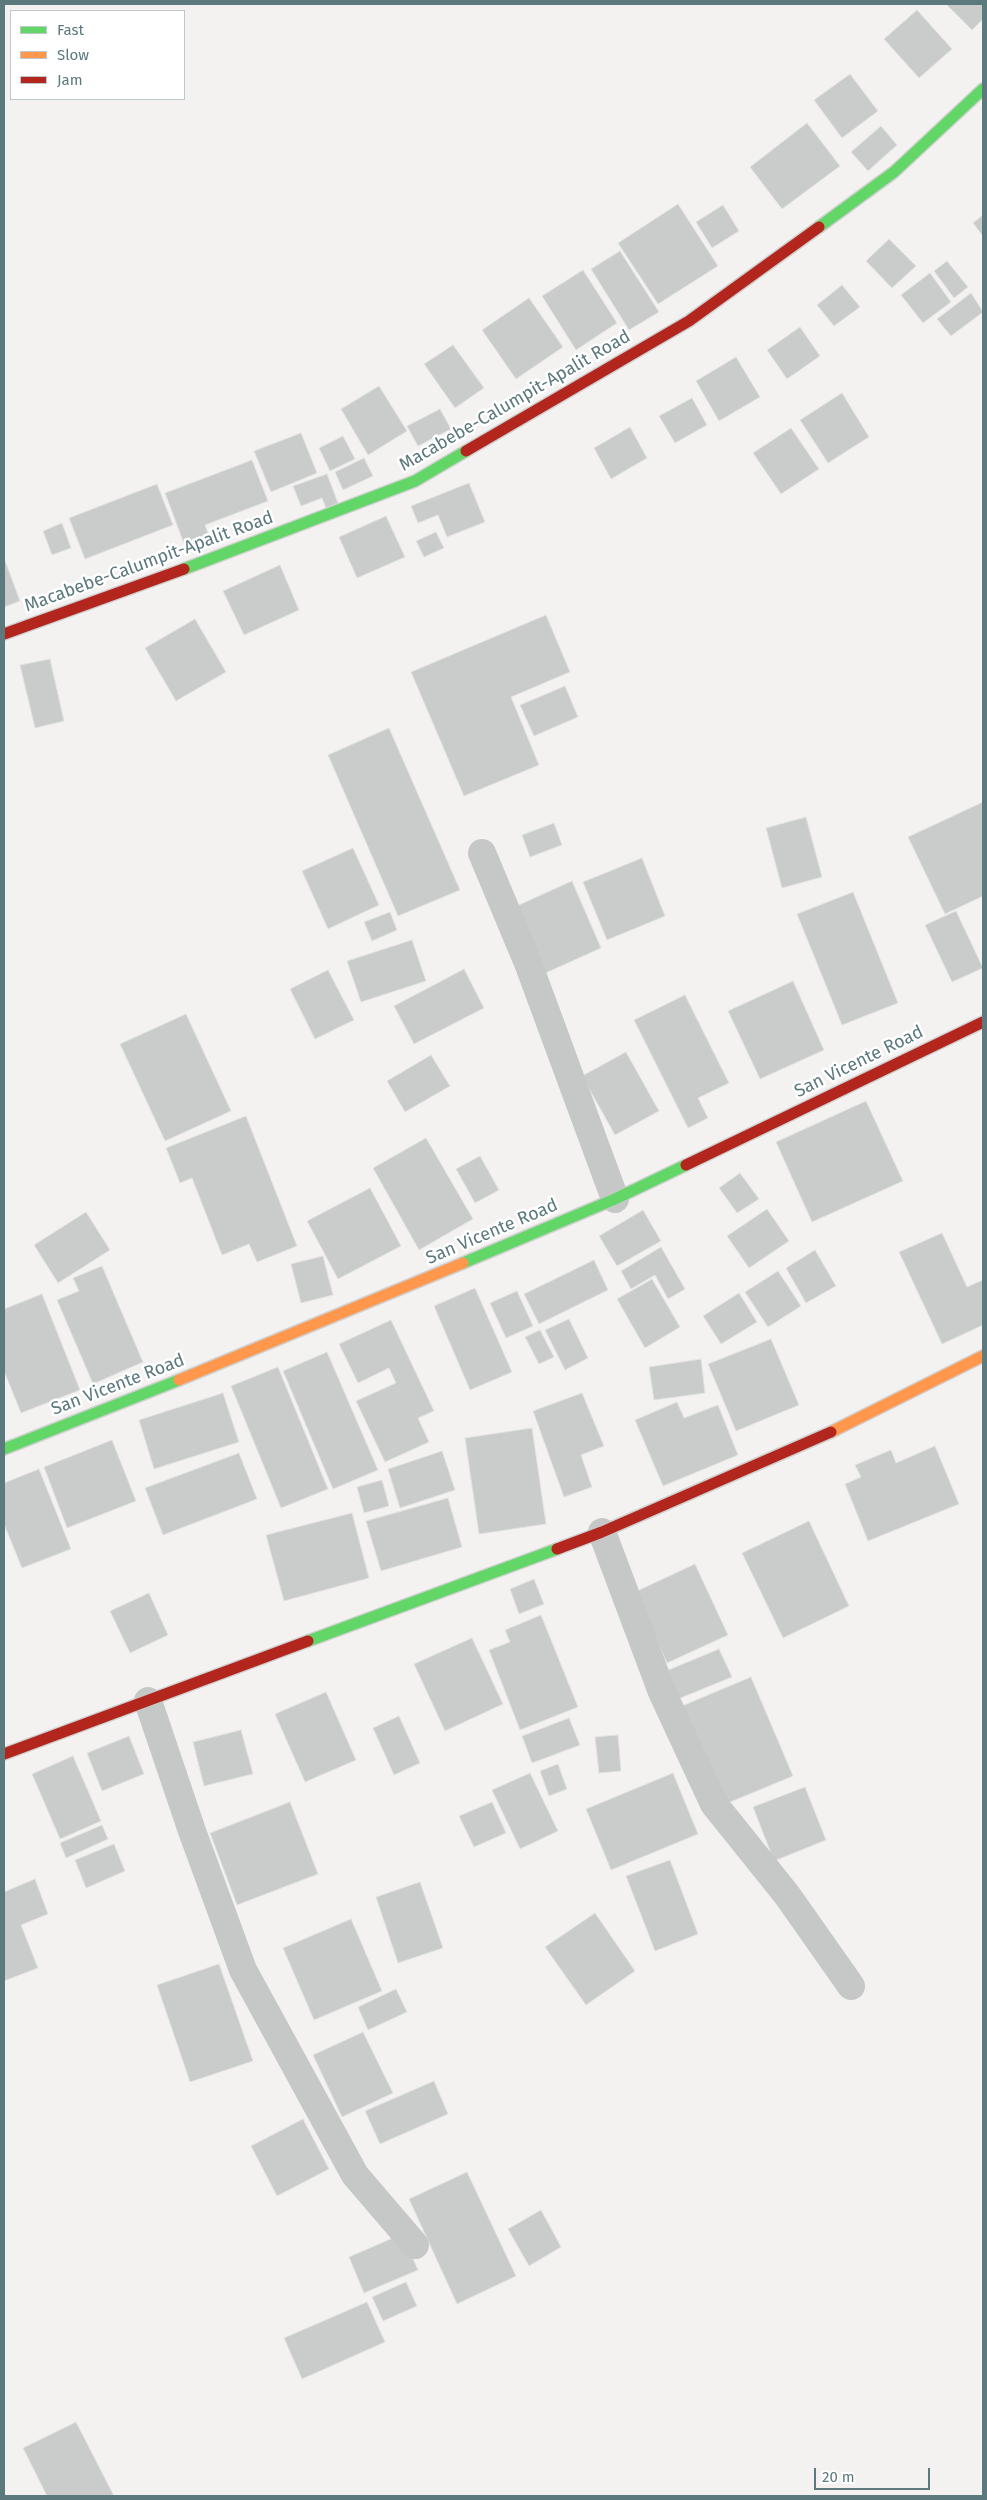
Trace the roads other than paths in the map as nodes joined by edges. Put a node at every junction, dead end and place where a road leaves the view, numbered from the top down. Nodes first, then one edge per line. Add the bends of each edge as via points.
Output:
1 (983, 89) edge
2 (4, 634) edge
3 (482, 853) dead end
4 (983, 1022) edge
5 (615, 1199) junction
6 (983, 1356) edge
7 (4, 1449) edge
8 (602, 1532) junction
9 (148, 1701) junction
10 (4, 1754) edge
11 (852, 1986) dead end
12 (415, 2245) dead end

1 - 2 street, Macabebe-Calumpit-Apalit Road via 894,172 689,321 415,481
3 - 5 street via 528,963
4 - 5 street, San Vicente Road
5 - 7 street, San Vicente Road via 277,1341
6 - 8 street via 827,1434
8 - 9 street
8 - 11 street via 662,1692 714,1804 788,1895
9 - 10 street
9 - 12 street via 243,1970 355,2175

